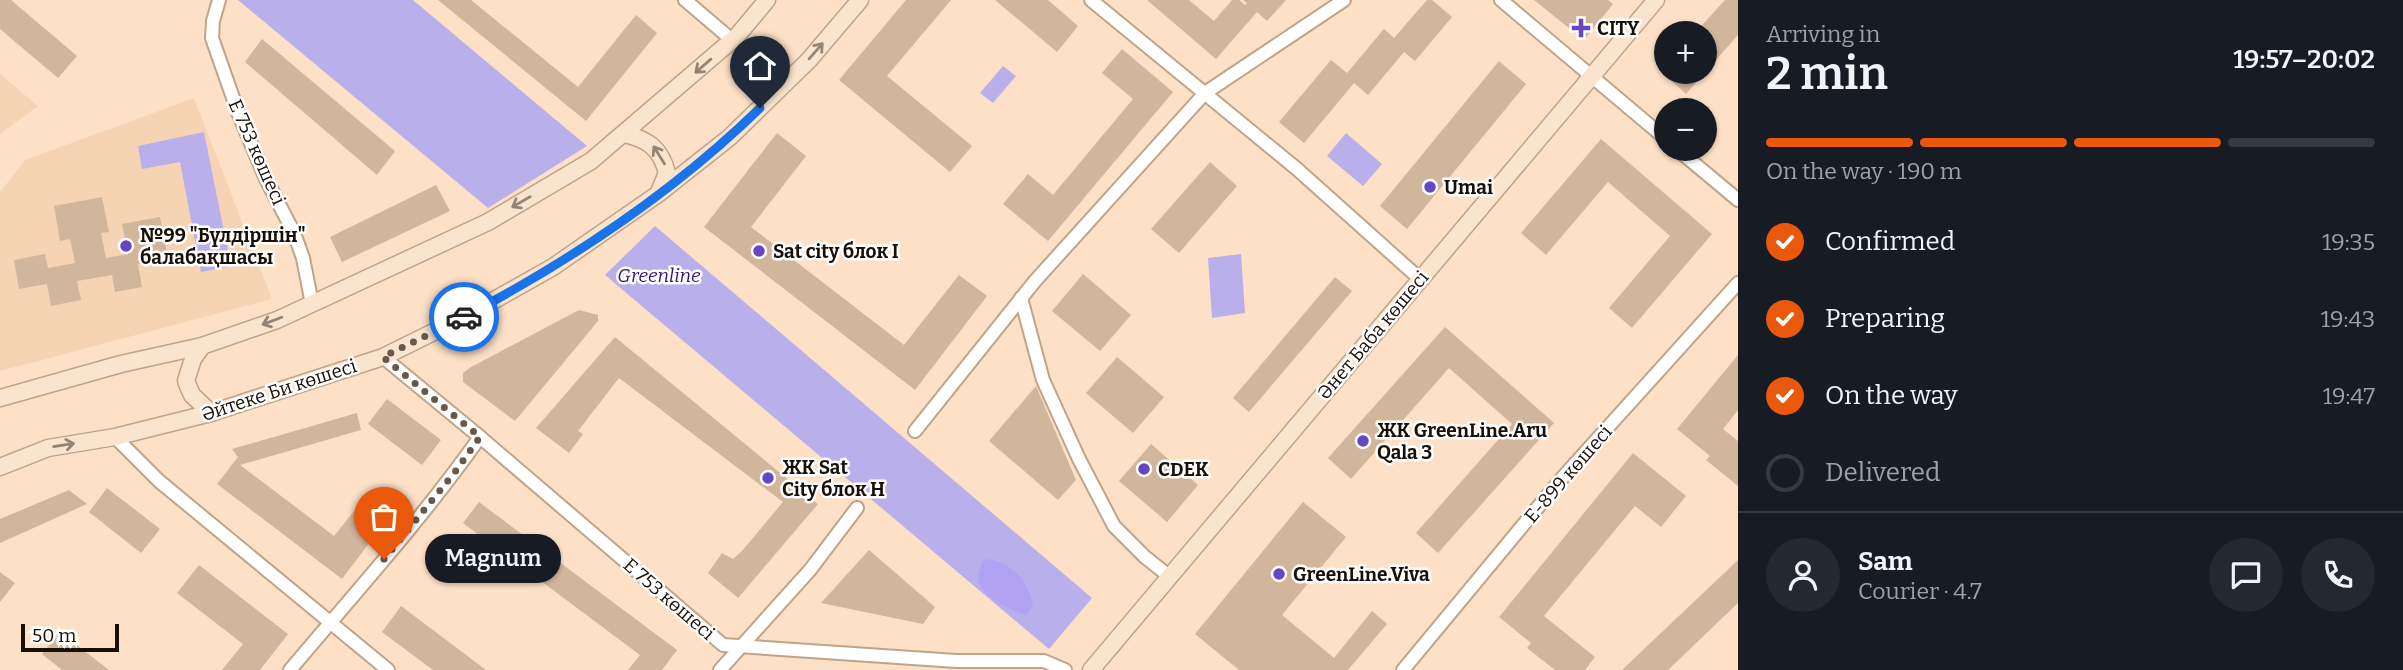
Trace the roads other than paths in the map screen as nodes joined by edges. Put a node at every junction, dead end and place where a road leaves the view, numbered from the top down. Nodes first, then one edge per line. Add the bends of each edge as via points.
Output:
1 (219, 0) edge
2 (685, 0) edge
3 (767, 0) edge
4 (860, 0) edge
5 (1091, 0) edge
6 (1344, 0) edge
7 (1501, 0) edge
8 (1656, 0) edge
9 (732, 40) junction
10 (1591, 76) junction
11 (1205, 93) junction
12 (1654, 129) edge
13 (624, 134) junction
14 (1691, 161) edge
15 (658, 194) junction
16 (1738, 200) edge
17 (1420, 279) junction
18 (1738, 283) edge
19 (1021, 298) junction
20 (312, 303) junction
21 (202, 346) junction
22 (383, 357) junction
23 (0, 398) edge
24 (211, 413) junction
25 (915, 431) dead end
26 (115, 437) junction
27 (480, 437) junction
28 (0, 467) edge
29 (857, 508) dead end
30 (1169, 576) junction
31 (330, 623) junction
32 (742, 647) junction
33 (290, 670) edge
34 (388, 670) edge
35 (720, 670) edge
36 (1065, 670) edge
37 (1091, 670) edge
38 (1403, 670) edge

1 - 20 street, Е 753 көшесі via 212,38 239,115 294,233
2 - 9 street
3 - 9 street
15 -> 4 street, Әйтеке Би көшесі via 730,137 808,60
5 - 11 street
6 - 11 street
7 - 10 street
8 - 10 street, Әнет Баба көшесі
9 -> 13 street
10 - 12 street
10 - 17 street, Әнет Баба көшесі
11 - 17 street
11 - 19 street
15 -> 13 street via 667,173 659,150
13 -> 20 street via 591,162 488,222
14 - 16 street
15 - 22 street, Әйтеке Би көшесі via 553,267
17 - 30 street, Әнет Баба көшесі
18 - 38 street, Е-899 көшесі via 1563,477
19 - 25 street
19 - 30 street via 1043,380 1114,526
20 -> 21 street
21 - 23 street
21 - 24 street via 186,381
22 - 24 street, Әйтеке Би көшесі
22 - 27 street, Е 753 көшесі
24 - 26 street, Әйтеке Би көшесі
28 -> 26 street, Әйтеке Би көшесі via 48,448
26 - 31 street via 159,481
27 - 31 street
27 - 32 street, Е 753 көшесі via 723,645
29 - 32 street
30 - 37 street, Әнет Баба көшесі
31 - 33 street
31 - 34 street
32 - 35 street
32 - 36 street, Е 753 көшесі via 956,661 1044,661

